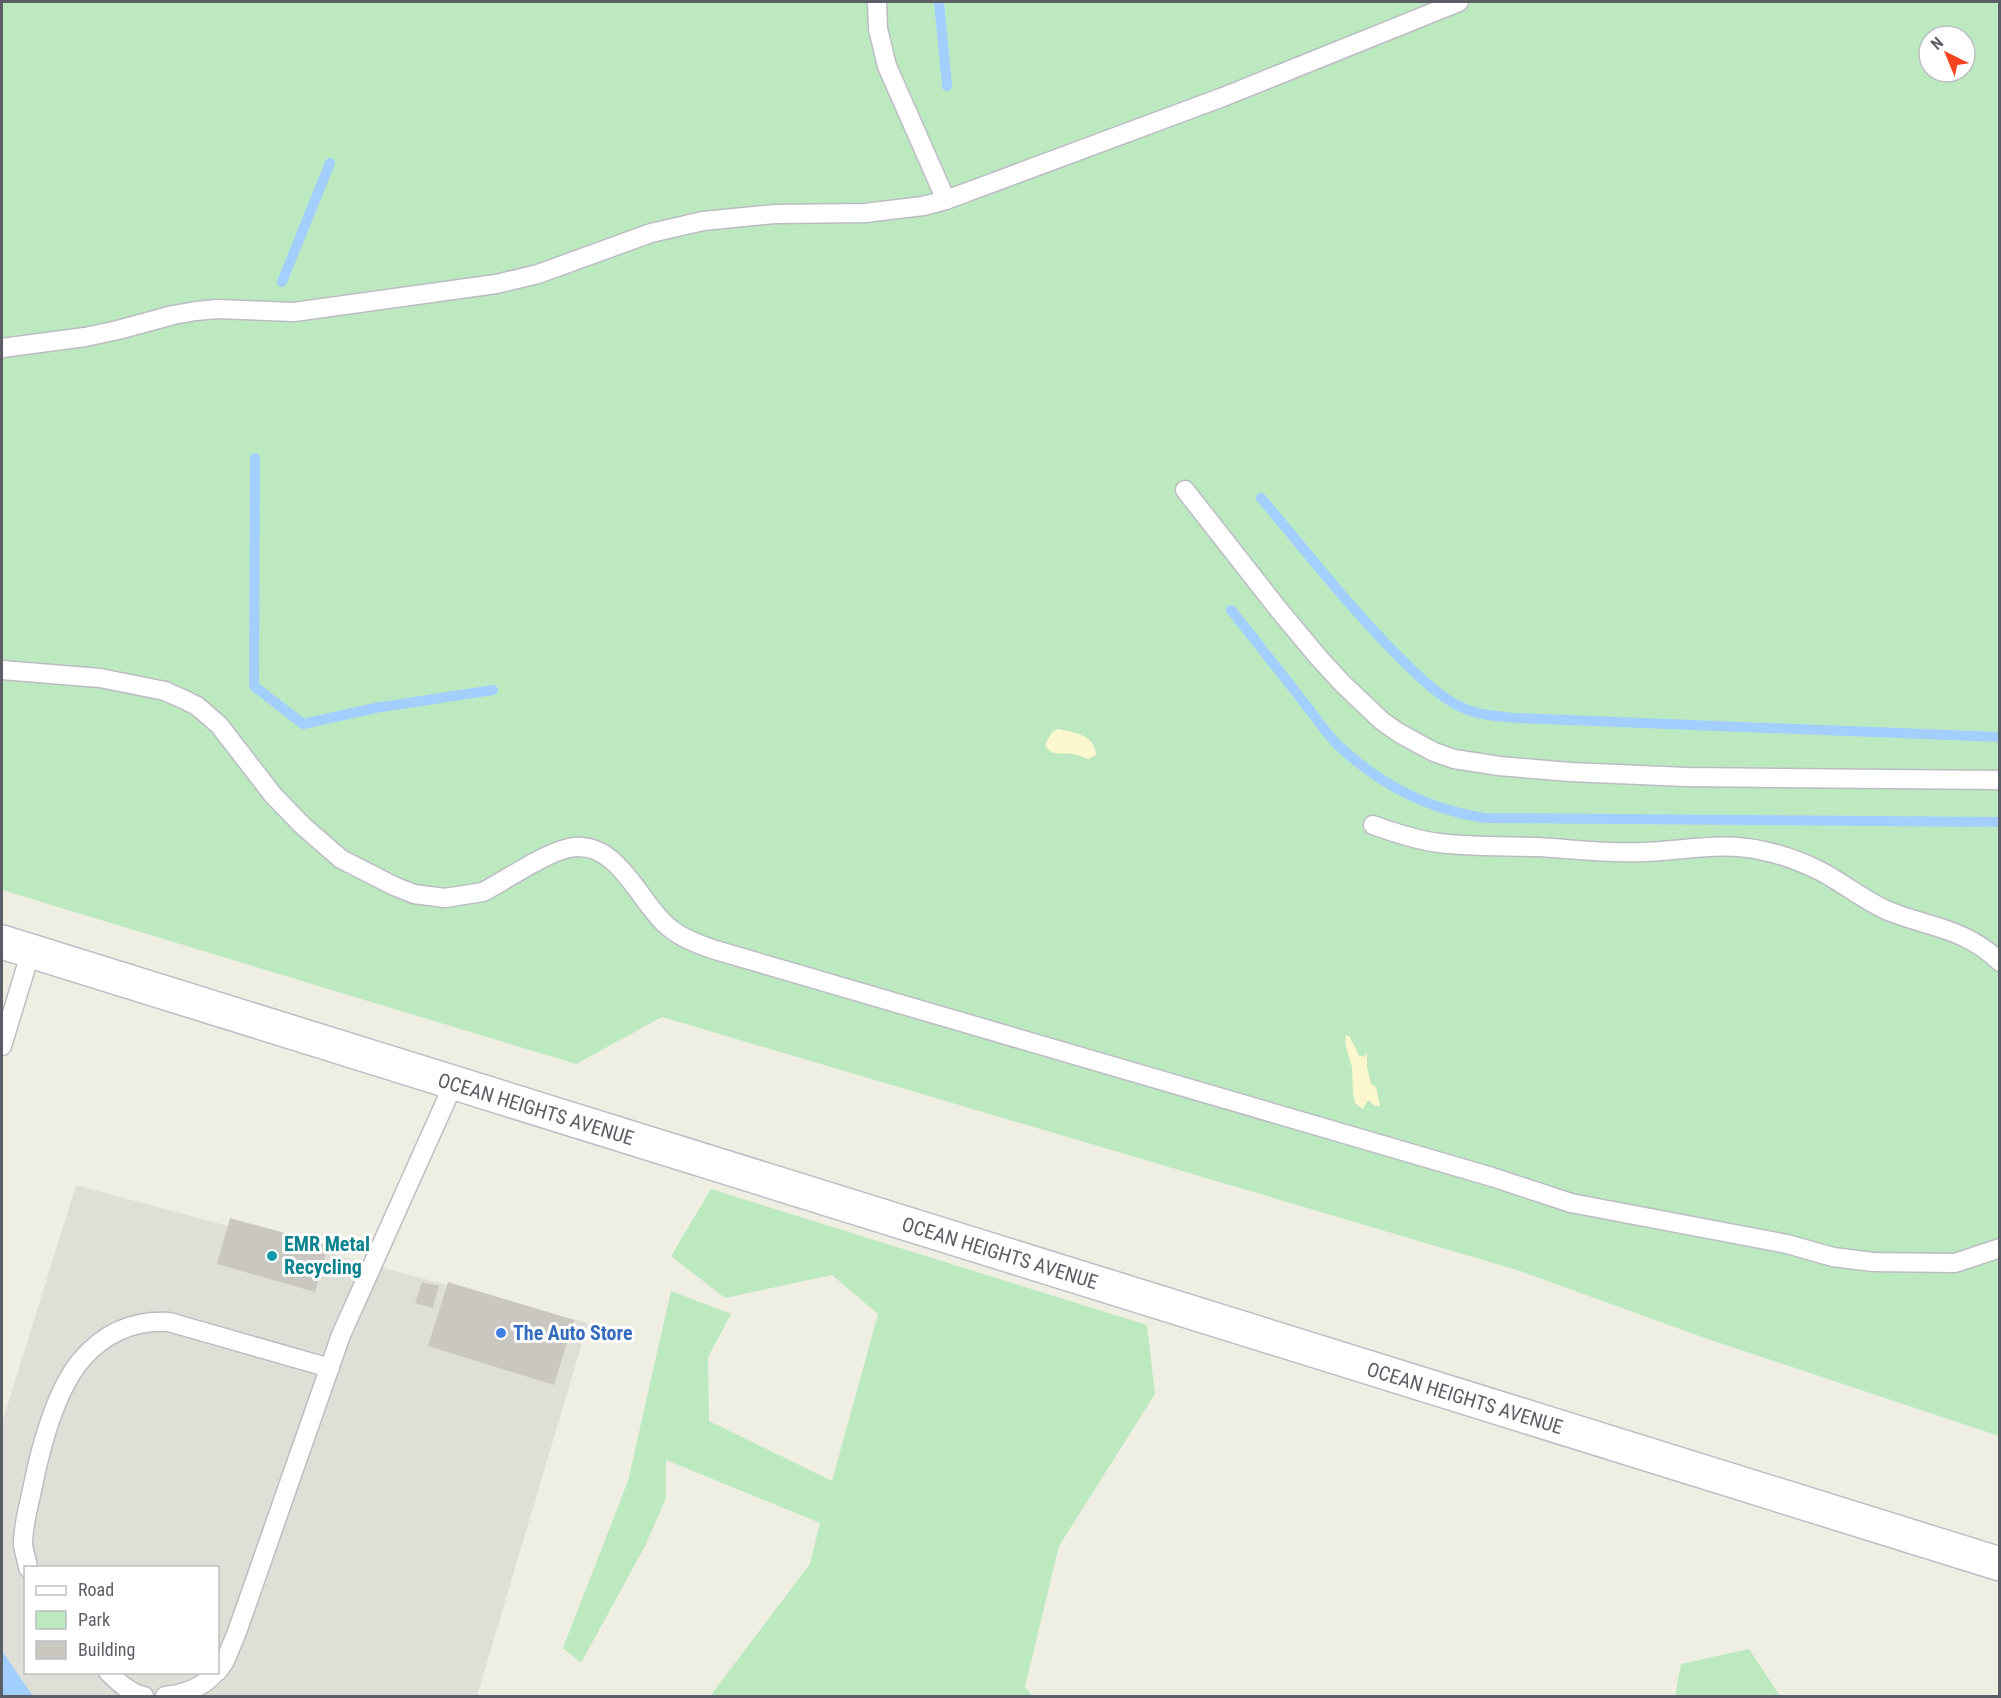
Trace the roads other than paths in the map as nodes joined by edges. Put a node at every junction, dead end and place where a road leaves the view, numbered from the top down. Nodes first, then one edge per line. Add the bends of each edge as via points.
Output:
1 (877, 2) edge
2 (1459, 2) edge
3 (946, 200) junction
4 (2, 348) edge
5 (1185, 490) dead end
6 (2, 670) edge
7 (2000, 780) edge
8 (1373, 825) dead end
9 (16, 947) edge
10 (2000, 962) edge
11 (2, 1046) edge
12 (454, 1083) junction
13 (2000, 1248) edge
14 (330, 1368) junction
15 (2000, 1564) edge
16 (28, 1566) edge
17 (219, 1669) edge
18 (110, 1674) edge
19 (215, 1674) edge
20 (144, 1696) edge
21 (173, 1696) edge

1 - 3 lane via 878,29 887,66
2 - 3 lane via 1223,97
3 - 4 lane via 865,213 776,214 703,221 651,233 538,274 496,284 294,312 196,311 85,337
5 - 7 lane via 1343,684 1382,721 1434,752 1499,766 1570,772
6 - 13 lane via 100,678 165,691 191,703 219,725 273,795 330,850 359,869 414,894 445,898 472,895 556,852 585,848 600,852 618,865 665,924 692,942 1571,1203 1873,1262 1955,1263
8 - 10 lane via 1406,837 1440,843 1607,852 1705,846 1764,850 1821,871 1885,909 1960,933
9 - 11 lane
9 - 12 main road, OCEAN HEIGHTS AVENUE
12 - 14 lane via 341,1335
12 - 15 main road, OCEAN HEIGHTS AVENUE
14 - 16 lane via 169,1322 135,1324 107,1338 82,1359 61,1392 39,1456 24,1528
14 - 17 lane via 237,1632
18 - 20 lane via 136,1695
19 - 21 lane via 195,1690

